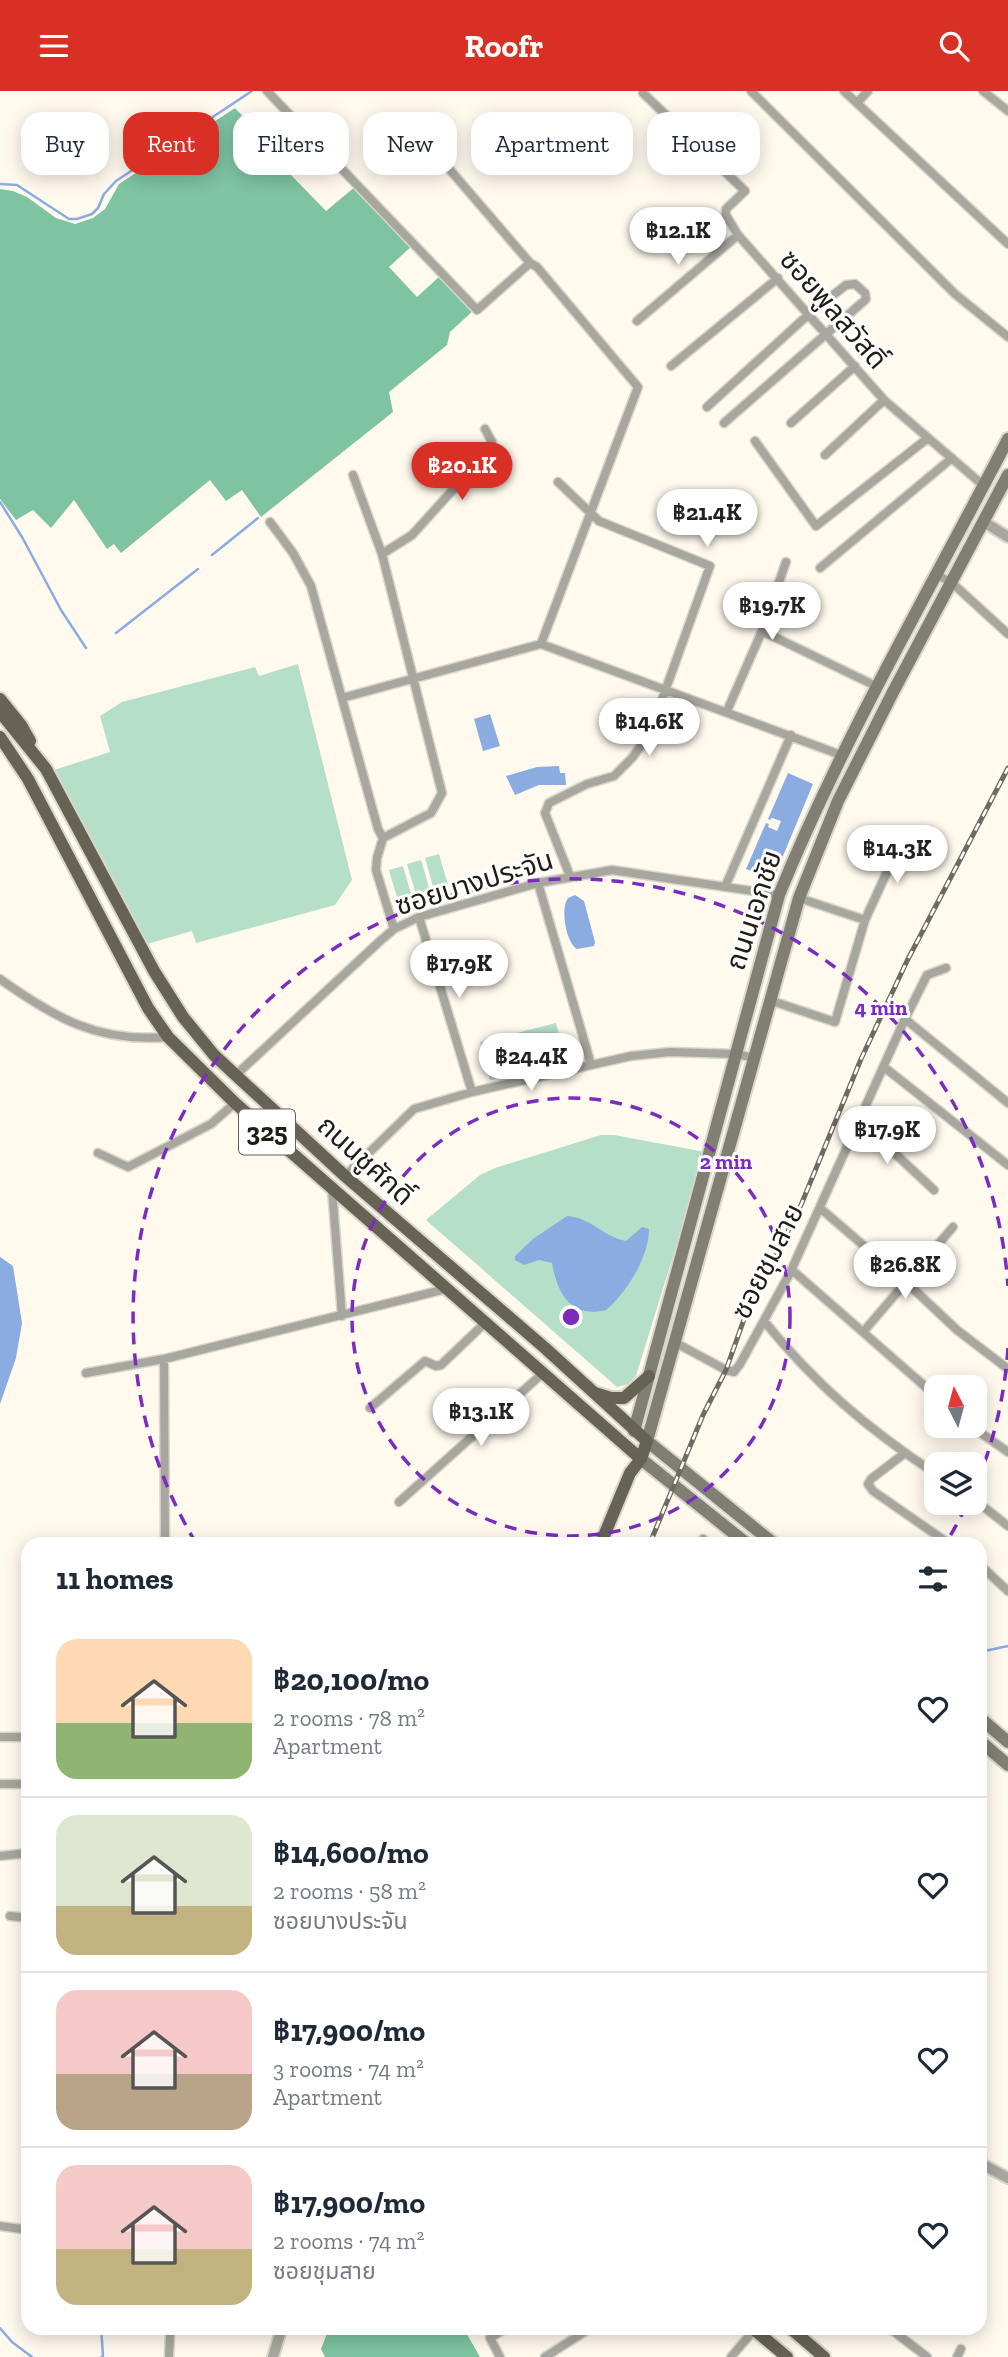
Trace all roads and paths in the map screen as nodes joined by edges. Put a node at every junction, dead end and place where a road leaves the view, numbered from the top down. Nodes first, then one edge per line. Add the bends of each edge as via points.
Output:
1 (267, 91) edge
2 (751, 91) edge
3 (844, 91) edge
4 (868, 91) edge
5 (983, 91) edge
6 (643, 93) dead end
7 (857, 103) junction
8 (1008, 111) edge
9 (454, 175) edge
10 (738, 235) junction
11 (1008, 244) edge
12 (530, 263) junction
13 (778, 278) junction
14 (809, 314) junction
15 (637, 321) dead end
16 (826, 334) junction
17 (1008, 337) edge
18 (671, 366) dead end
19 (855, 366) junction
20 (884, 400) junction
21 (707, 407) dead end
22 (724, 423) dead end
23 (792, 423) dead end
24 (485, 429) dead end
25 (928, 438) junction
26 (1008, 439) edge
27 (755, 441) dead end
28 (825, 455) dead end
29 (952, 459) junction
30 (353, 475) dead end
31 (1008, 475) edge
32 (558, 482) dead end
33 (984, 486) junction
34 (591, 514) junction
35 (270, 522) dead end
36 (984, 522) junction
37 (1008, 537) edge
38 (382, 554) junction
39 (786, 562) dead end
40 (820, 568) dead end
41 (937, 575) junction
42 (951, 582) junction
43 (762, 631) junction
44 (1008, 634) edge
45 (541, 644) junction
46 (414, 679) junction
47 (878, 687) junction
48 (665, 688) junction
49 (342, 698) junction
50 (0, 699) edge
51 (727, 711) junction
52 (4, 717) edge
53 (791, 735) junction
54 (0, 737) edge
55 (0, 752) edge
56 (841, 755) junction
57 (46, 769) junction
58 (28, 779) junction
59 (383, 838) junction
60 (902, 839) dead end
61 (570, 876) junction
62 (538, 883) junction
63 (725, 887) junction
64 (779, 895) junction
65 (799, 898) junction
66 (419, 917) junction
67 (865, 920) junction
68 (394, 929) junction
69 (946, 968) dead end
70 (0, 979) edge
71 (769, 1000) junction
72 (905, 1019) junction
73 (168, 1037) junction
74 (736, 1054) junction
75 (755, 1058) junction
76 (591, 1064) junction
77 (884, 1067) junction
78 (237, 1074) junction
79 (472, 1092) junction
80 (234, 1103) junction
81 (1008, 1103) edge
82 (859, 1120) junction
83 (98, 1153) dead end
84 (1008, 1165) edge
85 (345, 1176) junction
86 (332, 1189) junction
87 (934, 1190) dead end
88 (820, 1208) junction
89 (953, 1227) dead end
90 (792, 1270) junction
91 (906, 1282) junction
92 (446, 1289) junction
93 (342, 1316) junction
94 (764, 1321) junction
95 (486, 1322) junction
96 (864, 1331) junction
97 (676, 1343) junction
98 (545, 1348) junction
99 (164, 1359) junction
100 (531, 1363) junction
101 (1008, 1369) edge
102 (86, 1373) dead end
103 (543, 1373) junction
104 (649, 1376) junction
105 (924, 1385) edge
106 (592, 1392) junction
107 (370, 1408) dead end
108 (634, 1431) junction
109 (987, 1437) edge
110 (647, 1441) junction
111 (629, 1449) junction
112 (1008, 1452) edge
113 (905, 1453) junction
114 (641, 1459) junction
115 (924, 1466) edge
116 (630, 1473) junction
117 (703, 1485) junction
118 (692, 1498) junction
119 (399, 1502) dead end
120 (987, 1509) edge
121 (1008, 1526) edge
122 (165, 1537) edge
123 (603, 1537) edge
124 (739, 1537) edge
125 (766, 1537) edge
126 (938, 1537) edge
127 (987, 1572) edge
128 (1008, 1591) edge
129 (987, 1724) edge
130 (0, 1737) edge
131 (21, 1737) edge
132 (1008, 1742) edge
133 (987, 1747) edge
134 (1008, 1765) edge
135 (0, 1784) edge
136 (21, 1784) edge
137 (21, 1854) edge
138 (0, 1856) edge
139 (10, 1916) dead end
140 (21, 1917) edge
141 (987, 2167) edge
142 (1008, 2178) edge
143 (0, 2226) edge
144 (21, 2229) edge
145 (169, 2335) edge
146 (279, 2335) edge
147 (495, 2335) edge
148 (579, 2335) edge
149 (748, 2335) edge
150 (760, 2335) edge
151 (798, 2335) edge
152 (898, 2335) edge
153 (169, 2357) edge
154 (272, 2357) edge
155 (500, 2357) edge
156 (545, 2357) edge
157 (731, 2357) edge
158 (786, 2357) edge
159 (824, 2357) edge
160 (925, 2357) edge

1 - 12 street via 477,310
2 - 17 street via 955,294
3 - 7 street
4 - 7 street
5 - 8 street
6 - 10 street, ซอยพูลสวัสดิ์ via 745,191 726,209
7 - 11 street
9 - 12 street
10 - 13 street, ซอยพูลสวัสดิ์
10 - 15 street
12 - 34 street via 638,387
13 - 14 street, ซอยพูลสวัสดิ์
13 - 18 street
14 - 16 street, ซอยพูลสวัสดิ์
14 - 16 street via 846,285 855,284 865,293 866,299
14 - 21 street
16 - 19 street, ซอยพูลสวัสดิ์
16 - 22 street
19 - 20 street, ซอยพูลสวัสดิ์
19 - 23 street
20 - 25 street, ซอยพูลสวัสดิ์
20 - 28 street
24 - 38 street via 492,442 479,461 412,535
25 - 27 street via 816,526
25 - 29 street, ซอยพูลสวัสดิ์
26 - 33 main road, ถนนเอกชัย
29 - 33 street, ซอยพูลสวัสดิ์
29 - 40 street
30 - 38 street
31 - 36 main road, ถนนเอกชัย
32 - 34 street
33 - 41 main road, ถนนเอกชัย
34 - 45 street
34 - 48 street via 710,566
35 - 49 street via 311,586
36 - 37 street
36 - 42 main road, ถนนเอกชัย
38 - 46 street
39 - 43 street
41 - 42 street
41 - 47 main road, ถนนเอกชัย
42 - 44 street
42 - 65 main road, ถนนเอกชัย via 838,801
43 - 47 street
43 - 51 street
45 - 46 street
45 - 48 street
46 - 49 street
46 - 59 street via 442,793 431,813
47 - 56 main road, ถนนเอกชัย
48 - 51 street
48 - 61 street via 650,733 614,776 549,803 545,813
49 - 59 street
50 - 57 main road
51 - 53 street
52 - 57 main road, ถนนชูศักดิ์ / 325
53 - 56 street
53 - 63 street
54 - 58 main road, ถนนชูศักดิ์ / 325
55 - 58 main road
56 - 64 main road, ถนนเอกชัย
57 - 78 main road, ถนนชูศักดิ์ / 325 via 161,983 214,1055
58 - 73 main road, ถนนชูศักดิ์ / 325 via 148,1008
59 - 68 street via 376,870
60 - 67 street
61 - 62 street, ซอยบางประจัน
61 - 63 street, ซอยบางประจัน via 612,870
62 - 66 street, ซอยบางประจัน
62 - 76 street
63 - 64 street, ซอยบางประจัน
64 - 74 main road, ถนนเอกชัย
65 - 67 street
65 - 71 main road, ถนนเอกชัย
66 - 68 street, ซอยบางประจัน
66 - 79 street
67 - 71 street via 835,1022
68 - 78 street, ซอยบางประจัน
69 - 72 street, ซอยชุมสาย via 927,975
70 - 73 street via 43,1009 90,1030 139,1039
71 - 75 main road, ถนนเอกชัย
72 - 77 street, ซอยชุมสาย
72 - 81 street
73 - 80 main road, ถนนชูศักดิ์ / 325
74 - 75 street
74 - 76 street via 670,1052
74 - 104 main road, ถนนเอกชัย
75 - 97 main road, ถนนเอกชัย
76 - 79 street
77 - 82 street, ซอยชุมสาย
77 - 84 street
78 - 85 main road, ถนนชูศักดิ์ / 325
79 - 85 street via 414,1109
80 - 83 street via 211,1123 128,1167
80 - 86 main road, ถนนชูศักดิ์ / 325
82 - 87 street
82 - 88 street, ซอยชุมสาย
85 - 98 main road, ถนนชูศักดิ์ / 325
86 - 92 main road, ถนนชูศักดิ์ / 325
86 - 93 street
88 - 90 street, ซอยชุมสาย
88 - 91 street
89 - 91 street
90 - 94 street, ซอยชุมสาย
90 - 96 street
91 - 96 street
91 - 101 street
92 - 93 street
92 - 95 main road, ถนนชูศักดิ์ / 325
93 - 99 street
94 - 97 street, ซอยชุมสาย via 734,1372
94 - 113 street via 835,1398
95 - 100 main road, ถนนชูศักดิ์ / 325
95 - 107 street via 442,1365 425,1361
96 - 105 street
97 - 110 main road, ถนนเอกชัย
98 - 100 main road
98 - 106 main road, ถนนชูศักดิ์ / 325
99 - 102 street
99 - 122 street
100 - 103 main road, ถนนชูศักดิ์ / 325
103 - 111 main road, ถนนชูศักดิ์ / 325
103 - 119 street
104 - 106 main road via 624,1398
104 - 108 main road, ถนนเอกชัย
106 - 108 main road, ถนนชูศักดิ์ / 325
108 - 110 main road, ถนนชูศักดิ์
108 - 111 main road
109 - 112 street
110 - 114 main road
110 - 117 main road
111 - 114 main road, ถนนชูศักดิ์
111 - 116 main road
113 - 115 street
113 - 126 street via 869,1484
114 - 116 main road
114 - 118 main road
116 - 123 main road
117 - 118 main road
117 - 125 main road
118 - 124 main road
120 - 121 street
127 - 128 street
129 - 132 main road
130 - 131 street
133 - 134 main road
135 - 136 street
137 - 138 street
139 - 140 street
141 - 142 street
143 - 144 street
145 - 153 street
146 - 154 street
147 - 155 street via 490,2338
148 - 156 street
149 - 157 street
150 - 158 main road
151 - 159 main road
152 - 160 street

